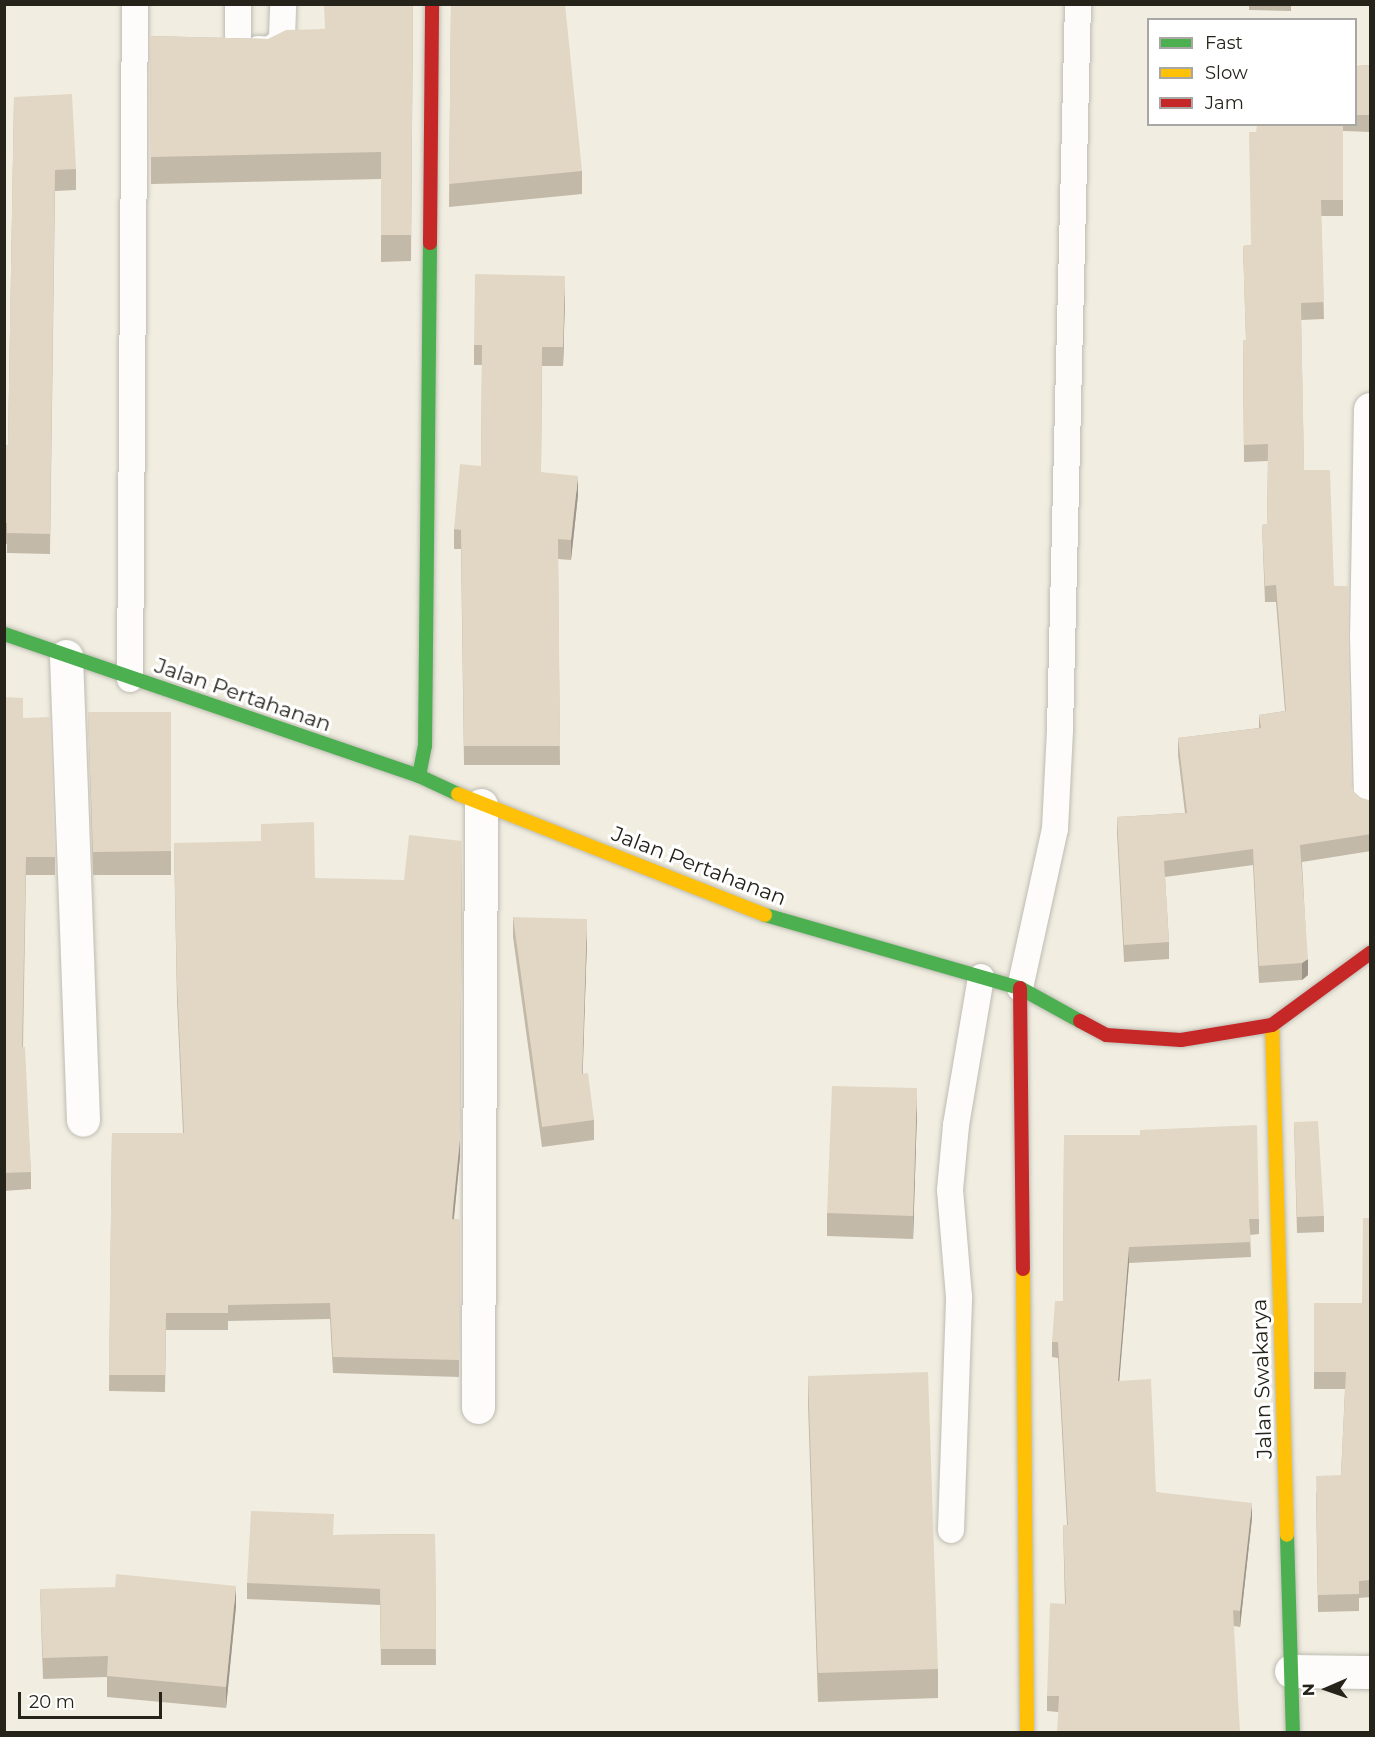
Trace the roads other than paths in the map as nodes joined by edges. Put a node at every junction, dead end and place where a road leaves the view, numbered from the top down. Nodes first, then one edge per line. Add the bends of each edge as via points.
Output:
1 (135, 4) edge
2 (238, 4) edge
3 (283, 4) edge
4 (432, 4) edge
5 (1078, 4) edge
6 (1371, 409) edge
7 (4, 634) edge
8 (66, 656) junction
9 (129, 679) junction
10 (418, 776) junction
11 (1371, 799) edge
12 (481, 805) junction
13 (1371, 953) edge
14 (981, 977) junction
15 (1020, 988) junction
16 (1272, 1025) junction
17 (82, 1120) dead end
18 (478, 1407) dead end
19 (951, 1530) dead end
20 (1291, 1671) junction
21 (1371, 1672) edge
22 (1027, 1732) edge
23 (1293, 1732) edge

1 - 9 lane via 148,47
2 - 3 lane via 227,48 268,50 282,38
4 - 10 street via 425,746
5 - 15 lane via 1055,829
6 - 11 street via 1366,635
7 - 8 street, Jalan Pertahanan
8 - 9 street, Jalan Pertahanan
8 - 17 street
9 - 10 street, Jalan Pertahanan
10 - 12 street, Jalan Pertahanan
12 - 14 street, Jalan Pertahanan via 784,922
12 - 18 street
13 - 16 street, Jalan Pertahanan
14 - 15 street, Jalan Pertahanan
14 - 19 lane via 956,1125 950,1190 959,1297
15 - 16 street, Jalan Pertahanan via 1106,1035 1181,1040
15 - 22 street
16 - 20 street, Jalan Swakarya
20 - 21 street
20 - 23 street, Jalan Swakarya

